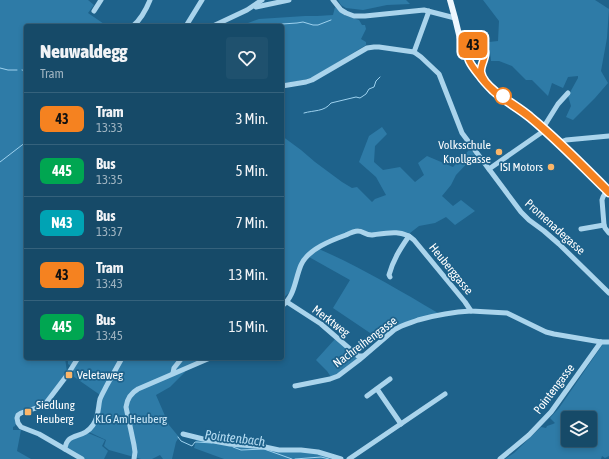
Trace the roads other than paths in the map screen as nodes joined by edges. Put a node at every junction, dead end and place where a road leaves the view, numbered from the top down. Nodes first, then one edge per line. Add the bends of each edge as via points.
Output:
1 (101, 0) edge
2 (150, 0) edge
3 (202, 0) edge
4 (262, 0) edge
5 (289, 0) edge
6 (333, 0) edge
7 (450, 0) edge
8 (253, 7) junction
9 (94, 11) dead end
10 (429, 11) junction
11 (455, 18) junction
12 (135, 24) edge
13 (187, 24) edge
14 (218, 24) edge
15 (414, 52) junction
16 (284, 86) edge
17 (568, 93) dead end
18 (544, 129) junction
19 (609, 136) edge
20 (558, 143) junction
21 (489, 169) junction
22 (608, 191) edge
23 (604, 225) junction
24 (581, 229) dead end
25 (609, 233) edge
26 (409, 236) junction
27 (390, 277) dead end
28 (609, 293) edge
29 (284, 304) edge
30 (471, 311) junction
31 (601, 342) junction
32 (609, 342) edge
33 (362, 356) junction
34 (77, 360) edge
35 (121, 360) edge
36 (180, 360) edge
37 (205, 360) edge
38 (173, 373) junction
39 (390, 379) dead end
40 (295, 386) dead end
41 (377, 389) junction
42 (445, 394) dead end
43 (367, 396) dead end
44 (401, 424) junction
45 (183, 434) dead end
46 (65, 449) junction
47 (82, 459) edge
48 (134, 459) edge
49 (341, 459) edge
50 (349, 459) edge
51 (500, 459) edge

1 - 9 street
2 - 12 street
3 - 13 street
4 - 8 street
5 - 8 street
6 - 10 street via 341,10 354,16
7 - 11 main road
8 - 14 street
10 - 11 street
10 - 15 street
11 - 18 main road via 461,43 480,75 495,92
15 - 16 street via 374,46 312,80
15 - 21 street, Promenadegasse via 441,76 462,132
17 - 18 street via 558,104
18 - 20 main road
18 - 21 street
19 - 20 street
20 - 22 main road
21 - 28 street, Promenadegasse via 521,212 559,244
22 - 23 street via 602,200
23 - 24 street
23 - 25 street
26 - 27 street via 394,260
26 - 29 street via 393,232 367,235 360,231 324,244 302,263 292,292
26 - 30 street, Heuberggasse
29 - 33 street, Merktweg via 321,324 358,356
30 - 31 street, Heuberggasse via 507,313 546,332
30 - 33 street, Nachreihengasse via 447,313 401,326
31 - 32 street, Heuberggasse
31 - 51 street, Pointengasse via 551,412 529,435
33 - 40 street, Nachreihengasse via 335,377
34 - 46 street via 46,404 21,413 17,420 21,427
35 - 46 street via 101,396 94,425 87,432 68,439
36 - 38 street
37 - 38 street
38 - 48 street via 136,389 128,399 126,407 134,445
39 - 41 street
41 - 43 street
41 - 44 street
42 - 44 street
44 - 50 street
45 - 49 street via 230,444 318,452
46 - 47 street

